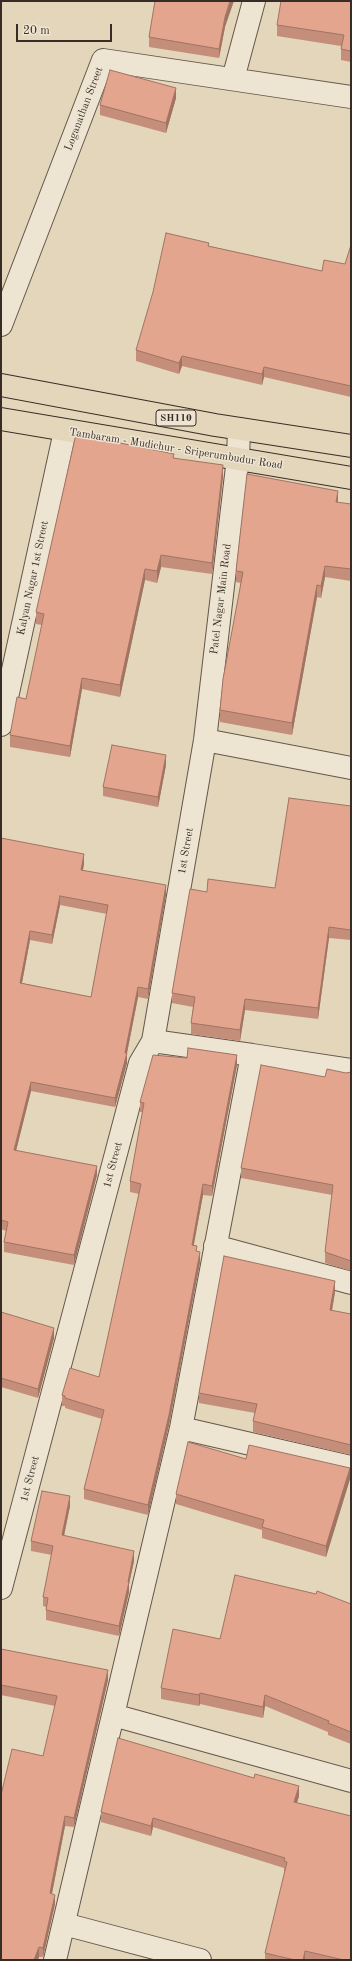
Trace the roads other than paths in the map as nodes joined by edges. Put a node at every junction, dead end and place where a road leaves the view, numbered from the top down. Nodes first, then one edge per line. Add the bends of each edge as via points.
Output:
1 (254, 1) edge
2 (234, 80) junction
3 (351, 97) edge
4 (1, 325) edge
5 (1, 385) edge
6 (1, 420) edge
7 (239, 428) junction
8 (65, 431) junction
9 (351, 446) edge
10 (238, 458) junction
11 (351, 478) edge
12 (1, 725) edge
13 (205, 740) junction
14 (351, 768) edge
15 (153, 1041) junction
16 (252, 1055) junction
17 (351, 1070) edge
18 (215, 1246) junction
19 (351, 1283) edge
20 (181, 1428) junction
21 (351, 1467) edge
22 (1, 1588) edge
23 (113, 1715) junction
24 (351, 1781) edge
25 (64, 1924) junction
26 (55, 1960) edge
27 (200, 1960) edge

1 - 2 street
2 - 3 street, Loganathan Street
2 - 4 street, Loganathan Street via 103,60
5 - 7 main road, SH110
6 - 8 main road, Tambaram - Mudichur - Sriperumbudur Road
7 - 9 main road, SH110
7 - 10 street, Patel Nagar Main Road
8 - 10 main road, Tambaram - Mudichur - Sriperumbudur Road
8 - 12 street, Kalyan Nagar 1st Street
10 - 11 main road, Tambaram - Mudichur - Sriperumbudur Road
10 - 13 street, Patel Nagar Main Road
13 - 14 street
13 - 15 street, 1st Street
15 - 16 street
15 - 22 street, 1st Street via 140,1063
16 - 17 street
16 - 18 street
18 - 19 street
18 - 20 street
20 - 21 street
20 - 23 street
23 - 24 street
23 - 25 street
25 - 26 street
25 - 27 street

